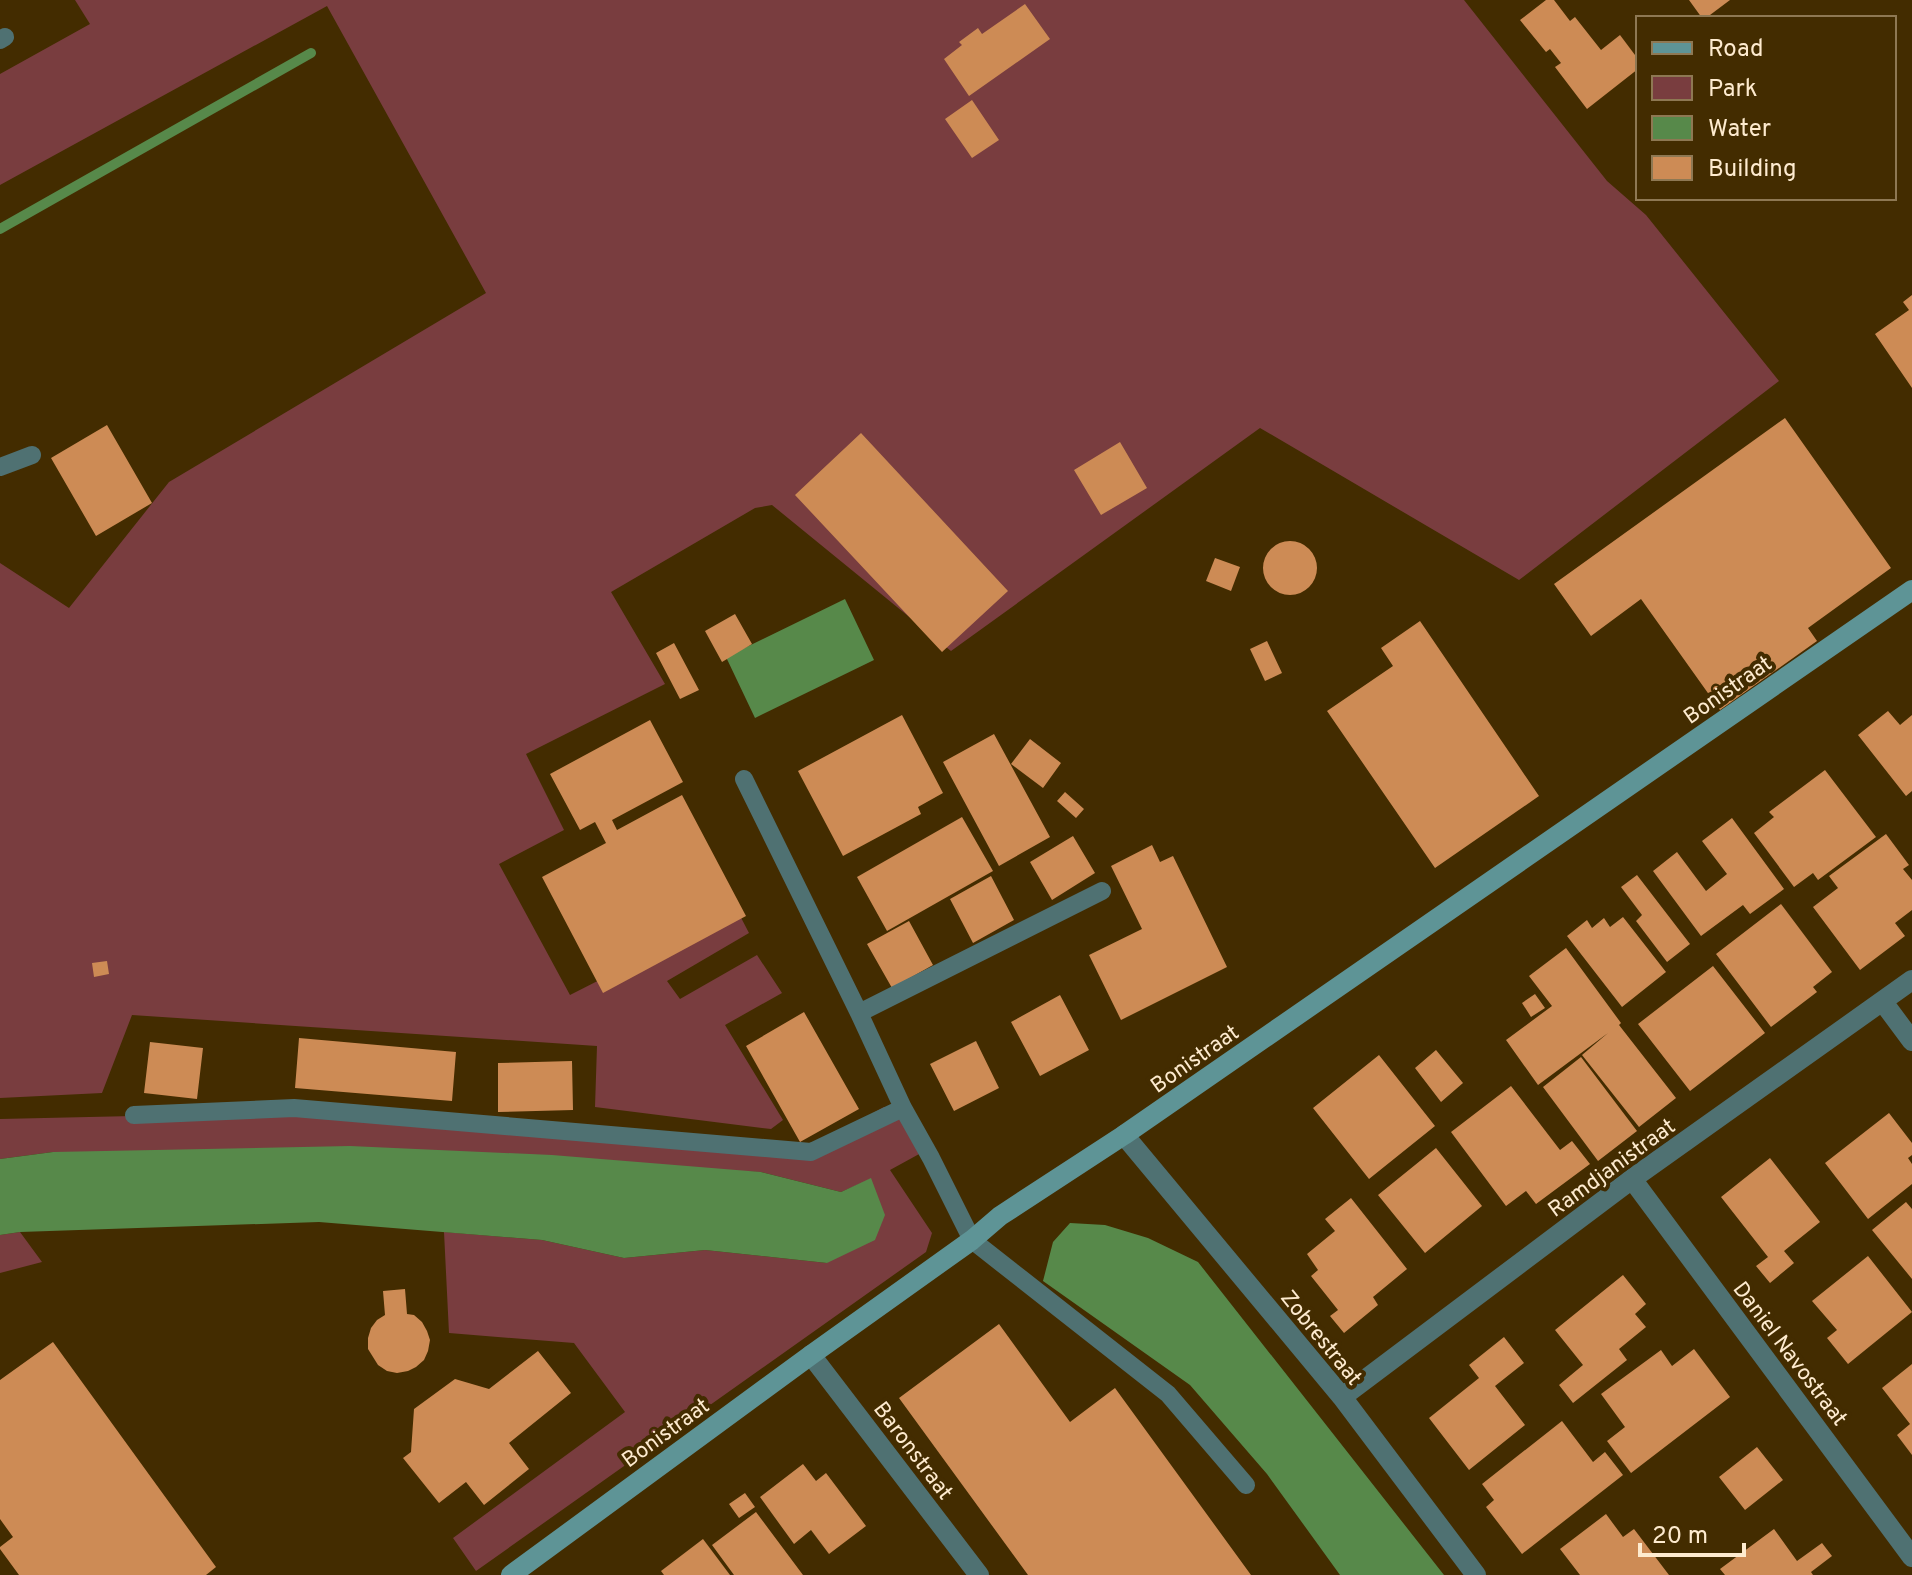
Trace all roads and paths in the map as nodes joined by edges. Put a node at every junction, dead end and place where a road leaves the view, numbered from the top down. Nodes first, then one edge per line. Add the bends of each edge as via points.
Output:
1 (32, 455) dead end
2 (0, 467) edge
3 (1912, 590) edge
4 (744, 779) dead end
5 (1102, 891) dead end
6 (1912, 980) edge
7 (1883, 1002) junction
8 (859, 1013) junction
9 (1912, 1041) edge
10 (903, 1108) junction
11 (134, 1115) dead end
12 (1124, 1135) junction
13 (1632, 1179) junction
14 (972, 1240) junction
15 (811, 1355) junction
16 (1342, 1397) junction
17 (1246, 1485) dead end
18 (1912, 1557) edge
19 (511, 1575) edge
20 (979, 1575) edge
21 (1476, 1575) edge

1 - 2 lane
3 - 12 street, Bonistraat
4 - 8 lane
5 - 8 lane
6 - 7 street, Ramdjanistraat
7 - 9 street
7 - 13 street, Ramdjanistraat
8 - 10 lane
10 - 11 lane via 811,1152 294,1108
10 - 14 lane
12 - 14 street, Bonistraat
12 - 16 street, Zobrestraat
13 - 16 street, Ramdjanistraat
13 - 18 street, Daniel Navostraat
14 - 15 street, Bonistraat
14 - 17 lane via 1168,1394
15 - 19 street, Bonistraat
15 - 20 street, Baronstraat
16 - 21 street, Zobrestraat

